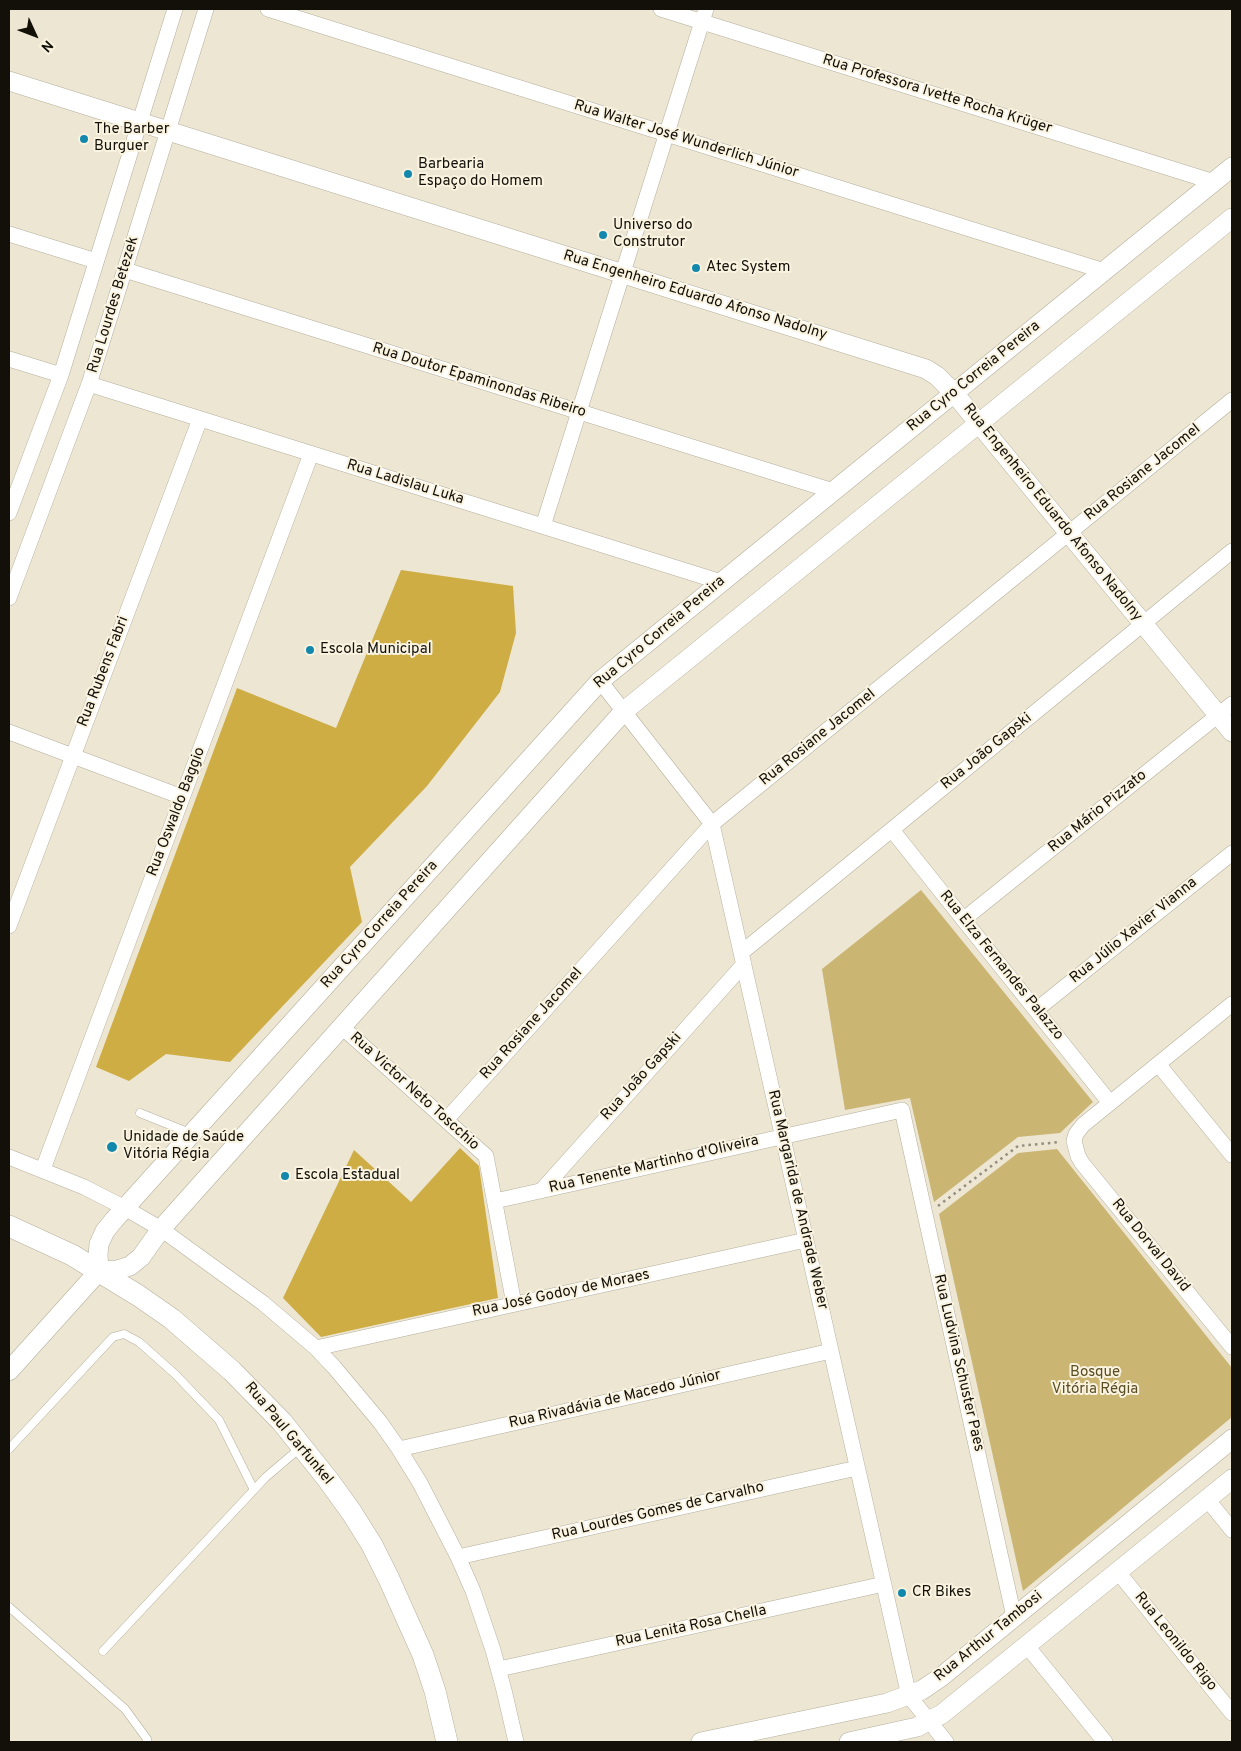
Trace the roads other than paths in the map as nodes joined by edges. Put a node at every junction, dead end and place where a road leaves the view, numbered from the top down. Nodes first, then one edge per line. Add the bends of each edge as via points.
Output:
1 (175, 9) edge
2 (206, 9) edge
3 (268, 9) edge
4 (660, 9) edge
5 (704, 15) edge
6 (9, 81) edge
7 (140, 122) junction
8 (168, 131) junction
9 (666, 134) junction
10 (1232, 167) edge
11 (1214, 182) junction
12 (1232, 218) edge
13 (9, 234) edge
14 (96, 261) junction
15 (125, 270) junction
16 (1104, 271) junction
17 (622, 273) junction
18 (9, 359) edge
19 (61, 375) junction
20 (89, 384) junction
21 (954, 393) junction
22 (1232, 400) edge
23 (579, 412) junction
24 (200, 419) junction
25 (979, 423) junction
26 (311, 454) junction
27 (833, 491) junction
28 (9, 513) edge
29 (543, 526) junction
30 (1069, 533) junction
31 (1232, 552) edge
32 (721, 582) junction
33 (9, 598) edge
34 (1144, 624) junction
35 (600, 681) junction
36 (1225, 709) edge
37 (624, 711) junction
38 (9, 732) edge
39 (1232, 732) edge
40 (73, 756) junction
41 (182, 798) junction
42 (712, 824) junction
43 (892, 830) junction
44 (1232, 853) edge
45 (964, 920) junction
46 (9, 926) edge
47 (742, 958) junction
48 (1232, 1004) edge
49 (1036, 1010) junction
50 (342, 1027) junction
51 (1158, 1064) junction
52 (1110, 1103) junction
53 (902, 1110) joint
54 (140, 1113) dead end
55 (446, 1120) junction
56 (192, 1134) junction
57 (783, 1136) junction
58 (1232, 1155) edge
59 (9, 1157) edge
60 (43, 1169) junction
61 (541, 1190) junction
62 (494, 1201) junction
63 (125, 1208) junction
64 (9, 1226) edge
65 (161, 1229) junction
66 (806, 1240) junction
67 (99, 1271) junction
68 (514, 1304) junction
69 (1232, 1347) edge
70 (316, 1348) junction
71 (831, 1351) junction
72 (9, 1371) edge
73 (1232, 1439) edge
74 (10, 1446) edge
75 (302, 1446) junction
76 (398, 1449) junction
77 (858, 1468) junction
78 (1232, 1479) edge
79 (254, 1490) junction
80 (1207, 1499) junction
81 (1232, 1530) edge
82 (458, 1557) junction
83 (1118, 1572) junction
84 (884, 1584) junction
85 (9, 1607) edge
86 (1014, 1617) junction
87 (1027, 1646) junction
88 (103, 1651) dead end
89 (499, 1669) junction
90 (909, 1696) junction
91 (1232, 1713) edge
92 (930, 1722) junction
93 (147, 1742) edge
94 (447, 1742) edge
95 (516, 1742) edge
96 (700, 1742) edge
97 (849, 1742) edge
98 (946, 1742) edge
99 (1105, 1742) edge

1 - 7 street, Rua Lourdes Betezek
2 - 8 street, Rua Lourdes Betezek
3 - 9 street, Rua Walter José Wunderlich Júnior
4 - 5 street, Rua Professora Ivette Rocha Krüger
5 - 9 street
5 - 11 street, Rua Professora Ivette Rocha Krüger
6 - 7 street, Rua Engenheiro Eduardo Afonso Nadolny
7 - 8 street, Rua Engenheiro Eduardo Afonso Nadolny
7 - 14 street, Rua Lourdes Betezek
8 - 15 street, Rua Lourdes Betezek
8 - 17 street, Rua Engenheiro Eduardo Afonso Nadolny
9 - 16 street, Rua Walter José Wunderlich Júnior
9 - 17 street
10 - 11 street, Rua Cyro Correia Pereira
11 - 16 street, Rua Cyro Correia Pereira
12 - 25 street
13 - 14 street
14 - 19 street, Rua Lourdes Betezek
15 - 20 street, Rua Lourdes Betezek
15 - 23 street, Rua Doutor Epaminondas Ribeiro
16 - 21 street, Rua Cyro Correia Pereira
17 - 21 street, Rua Engenheiro Eduardo Afonso Nadolny via 916,365 937,376
17 - 23 street
18 - 19 street
19 - 28 street, Rua Lourdes Betezek
20 - 24 street, Rua Ladislau Luka
20 - 33 street, Rua Lourdes Betezek
21 - 25 street, Rua Engenheiro Eduardo Afonso Nadolny
21 - 27 street, Rua Cyro Correia Pereira
22 - 30 street, Rua Rosiane Jacomel
23 - 27 street, Rua Doutor Epaminondas Ribeiro
23 - 29 street
24 - 26 street, Rua Ladislau Luka
24 - 40 street, Rua Rubens Fabri
25 - 30 street, Rua Engenheiro Eduardo Afonso Nadolny
25 - 37 street
26 - 29 street, Rua Ladislau Luka
26 - 41 street, Rua Oswaldo Baggio
27 - 32 street, Rua Cyro Correia Pereira
29 - 32 street, Rua Ladislau Luka
30 - 34 street, Rua Engenheiro Eduardo Afonso Nadolny
30 - 42 street, Rua Rosiane Jacomel
31 - 34 street, Rua João Gapski
32 - 35 street, Rua Cyro Correia Pereira
34 - 36 street, Rua Engenheiro Eduardo Afonso Nadolny
34 - 43 street, Rua João Gapski
35 - 37 street, Rua Margarida de Andrade Weber
35 - 56 street, Rua Cyro Correia Pereira
36 - 39 street, Rua Engenheiro Eduardo Afonso Nadolny
36 - 45 street, Rua Mário Pizzato
37 - 42 street, Rua Margarida de Andrade Weber
37 - 50 street
38 - 40 street
40 - 41 street
40 - 46 street, Rua Rubens Fabri
41 - 60 street, Rua Oswaldo Baggio
42 - 47 street, Rua Margarida de Andrade Weber
42 - 55 street, Rua Rosiane Jacomel
43 - 45 street, Rua Elza Fernandes Palazzo
43 - 47 street, Rua João Gapski
44 - 49 street, Rua Júlio Xavier Vianna
45 - 49 street, Rua Elza Fernandes Palazzo
47 - 57 street, Rua Margarida de Andrade Weber
47 - 61 street, Rua João Gapski
48 - 51 street
49 - 52 street, Rua Elza Fernandes Palazzo
50 - 55 street, Rua Victor Neto Toscchio
50 - 65 street
51 - 52 street
51 - 58 street
52 - 69 street, Rua Dorval David via 1076,1134 1074,1141 1078,1156
53 - 57 street, Rua Tenente Martinho d'Oliveira
53 - 86 street, Rua Ludvina Schuster Paes
54 - 56 lane
55 - 62 street, Rua Victor Neto Toscchio via 486,1156
56 - 63 street, Rua Cyro Correia Pereira
57 - 61 street, Rua Tenente Martinho d'Oliveira
57 - 66 street, Rua Margarida de Andrade Weber
59 - 60 street
60 - 63 street
61 - 62 street, Rua Tenente Martinho d'Oliveira
62 - 68 street, Rua Victor Neto Toscchio
63 - 65 street
63 - 67 street, Rua Cyro Correia Pereira via 105,1231 99,1244
64 - 67 main road, Rua Paul Garfunkel
65 - 67 street via 130,1266
65 - 70 street via 263,1303
66 - 68 street, Rua José Godoy de Moraes
66 - 71 street, Rua Margarida de Andrade Weber
67 - 72 street
67 - 75 main road, Rua Paul Garfunkel via 159,1310 203,1344 257,1395
68 - 70 street, Rua José Godoy de Moraes
70 - 76 street via 356,1392
71 - 76 street, Rua Rivadávia de Macedo Júnior
71 - 77 street, Rua Margarida de Andrade Weber
73 - 86 street, Rua Arthur Tambosi
74 - 79 lane via 113,1337 124,1334 139,1342 175,1374 220,1420
75 - 79 lane
75 - 94 main road, Rua Paul Garfunkel via 372,1545 422,1655 435,1691
76 - 82 street via 420,1483
77 - 82 street, Rua Lourdes Gomes de Carvalho
77 - 84 street, Rua Margarida de Andrade Weber
78 - 80 street, Rua Arthur Tambosi
79 - 88 lane
80 - 81 street
80 - 83 street, Rua Arthur Tambosi
82 - 89 street
83 - 87 street, Rua Arthur Tambosi
83 - 91 street, Rua Leonildo Rigo
84 - 89 street, Rua Lenita Rosa Chella
84 - 90 street, Rua Margarida de Andrade Weber
85 - 93 lane via 125,1709
86 - 90 street, Rua Arthur Tambosi via 941,1677
87 - 92 street, Rua Arthur Tambosi
87 - 99 street
89 - 95 street
90 - 92 street, Rua Margarida de Andrade Weber
90 - 96 street, Rua Arthur Tambosi
92 - 97 street, Rua Arthur Tambosi
92 - 98 street, Rua Margarida de Andrade Weber

